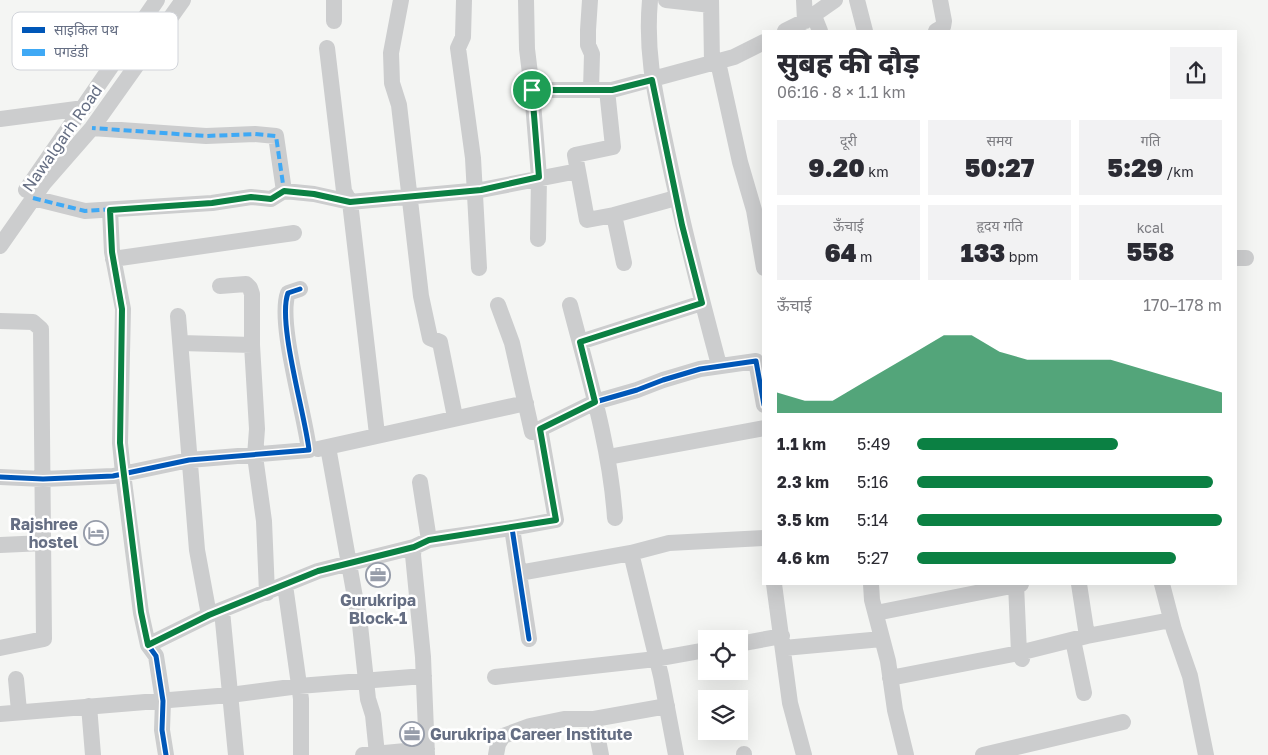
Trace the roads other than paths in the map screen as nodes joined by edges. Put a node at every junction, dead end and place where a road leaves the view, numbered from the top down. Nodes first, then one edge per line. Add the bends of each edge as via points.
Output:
1 (157, 0) edge
2 (183, 0) edge
3 (334, 0) edge
4 (401, 0) edge
5 (464, 0) edge
6 (526, 0) edge
7 (590, 0) edge
8 (650, 0) edge
9 (666, 0) edge
10 (804, 0) edge
11 (835, 0) edge
12 (858, 0) edge
13 (940, 0) edge
14 (711, 2) edge
15 (149, 12) edge
16 (174, 12) edge
17 (809, 18) junction
18 (334, 21) dead end
19 (787, 30) edge
20 (819, 30) edge
21 (865, 30) edge
22 (938, 30) edge
23 (762, 43) edge
24 (327, 48) dead end
25 (715, 62) junction
26 (110, 70) edge
27 (133, 70) edge
28 (652, 80) junction
29 (532, 90) junction
30 (599, 90) junction
31 (84, 108) junction
32 (0, 119) edge
33 (92, 128) junction
34 (578, 171) junction
35 (539, 177) junction
36 (475, 190) junction
37 (284, 191) junction
38 (408, 196) junction
39 (34, 198) junction
40 (676, 198) junction
41 (350, 202) junction
42 (110, 210) junction
43 (614, 215) junction
44 (0, 226) edge
45 (294, 233) dead end
46 (538, 239) dead end
47 (0, 246) edge
48 (762, 256) edge
49 (113, 259) junction
50 (624, 263) dead end
51 (479, 268) dead end
52 (220, 286) dead end
53 (300, 289) dead end
54 (702, 303) junction
55 (498, 305) dead end
56 (570, 305) dead end
57 (178, 316) dead end
58 (0, 321) edge
59 (580, 342) junction
60 (181, 343) junction
61 (252, 344) junction
62 (760, 361) edge
63 (719, 365) junction
64 (762, 383) edge
65 (595, 402) junction
66 (526, 403) junction
67 (455, 417) junction
68 (762, 428) edge
69 (540, 429) junction
70 (377, 434) junction
71 (328, 447) junction
72 (309, 450) junction
73 (255, 456) junction
74 (608, 456) junction
75 (189, 460) junction
76 (122, 473) junction
77 (0, 477) edge
78 (43, 479) junction
79 (420, 482) dead end
80 (615, 518) dead end
81 (512, 528) junction
82 (762, 538) edge
83 (44, 543) junction
84 (422, 544) junction
85 (0, 545) edge
86 (631, 553) junction
87 (350, 563) junction
88 (519, 573) junction
89 (285, 585) junction
90 (774, 585) edge
91 (871, 585) edge
92 (1007, 585) edge
93 (1017, 585) edge
94 (1079, 585) edge
95 (1162, 585) edge
96 (948, 591) edge
97 (267, 593) junction
98 (216, 613) junction
99 (876, 613) junction
100 (1171, 620) junction
101 (1080, 638) junction
102 (529, 639) dead end
103 (882, 639) junction
104 (783, 642) junction
105 (748, 644) edge
106 (148, 645) junction
107 (0, 648) edge
108 (698, 651) edge
109 (1020, 656) junction
110 (656, 659) junction
111 (424, 676) junction
112 (495, 677) dead end
113 (890, 678) junction
114 (16, 679) dead end
115 (366, 681) junction
116 (299, 686) junction
117 (1084, 693) dead end
118 (230, 696) junction
119 (163, 701) junction
120 (89, 706) junction
121 (667, 706) junction
122 (18, 711) junction
123 (0, 714) edge
124 (594, 719) junction
125 (1123, 722) dead end
126 (427, 752) edge
127 (370, 754) edge
128 (93, 755) edge
129 (166, 755) edge
130 (236, 755) edge
131 (301, 755) edge
132 (496, 755) edge
133 (601, 755) edge
134 (676, 755) edge
135 (804, 755) edge
136 (906, 755) edge
137 (983, 755) edge
138 (1206, 755) edge

1 - 15 street, Nawalgarh Road
2 - 16 street
3 - 18 street
4 - 38 street via 392,53 392,83 399,105
5 - 36 street via 463,37 458,48
6 - 29 street
7 - 30 street via 588,38
8 - 28 street via 648,52
9 - 14 street
10 - 17 street
11 - 17 street
12 - 21 street
13 - 22 street via 944,21 943,27
14 - 25 street
17 - 19 street
17 - 20 street
23 - 25 street
24 - 41 street via 344,191
25 - 28 street
25 - 48 street via 754,210
26 - 31 street, Nawalgarh Road
27 - 33 street
28 - 30 street
28 - 40 street
29 - 30 street
29 - 35 street
30 - 34 street via 613,146 575,155
31 - 32 street
31 - 44 street, Nawalgarh Road
33 - 37 street via 206,136 276,136
33 - 39 street
34 - 35 street
34 - 43 street via 586,220
35 - 36 street
35 - 46 street
36 - 38 street
36 - 51 street
37 - 41 street
37 - 42 street via 271,199 251,197
38 - 41 street
38 - 67 street via 421,296 430,338 440,342
39 - 42 street via 85,211
39 - 47 street
40 - 43 street
40 - 54 street
41 - 70 street
42 - 49 street
43 - 50 street
45 - 49 street
49 - 76 street via 122,309
52 - 61 street via 246,284 250,288
53 - 72 street via 288,293 285,306 290,354
54 - 59 street
54 - 63 street
55 - 66 street via 512,344
56 - 59 street
57 - 60 street
58 - 78 street via 33,322 41,329
59 - 65 street
60 - 61 street
60 - 75 street
61 - 73 street via 256,393
62 - 63 street
62 - 64 street
63 - 65 street
65 - 69 street
65 - 74 street
66 - 67 street
66 - 69 street via 532,432
67 - 70 street via 420,428
68 - 74 street
69 - 81 street via 556,520
70 - 71 street
71 - 72 street
71 - 87 street
72 - 73 street
73 - 75 street
73 - 97 street via 264,521
74 - 80 street
75 - 76 street
75 - 98 street via 200,574
76 - 78 street
76 - 106 street
77 - 78 street
78 - 83 street
79 - 84 street
81 - 84 street
81 - 88 street
82 - 86 street via 669,543
83 - 85 street
83 - 107 street via 44,639
84 - 87 street
84 - 111 street via 413,555
86 - 88 street
86 - 110 street
87 - 89 street via 318,571
87 - 115 street
88 - 102 street
89 - 97 street
89 - 116 street
90 - 104 street
91 - 99 street
92 - 96 street
93 - 109 street
94 - 101 street
95 - 100 street
96 - 99 street
97 - 98 street
98 - 106 street
98 - 118 street
99 - 103 street
100 - 101 street
100 - 138 street via 1190,676
101 - 109 street
101 - 117 street
103 - 104 street
103 - 113 street
104 - 105 street
104 - 135 street via 790,703
106 - 119 street via 156,656
108 - 110 street
109 - 113 street
110 - 112 street
110 - 121 street
111 - 115 street
111 - 126 street
113 - 136 street
114 - 122 street
115 - 116 street
115 - 127 street via 373,715
116 - 118 street
116 - 131 street
118 - 119 street
118 - 130 street
119 - 120 street
119 - 129 street via 162,730
120 - 122 street
120 - 128 street
121 - 124 street
121 - 134 street
122 - 123 street
124 - 132 street via 564,719 530,726 503,736
124 - 133 street
125 - 137 street
126 - 127 street

